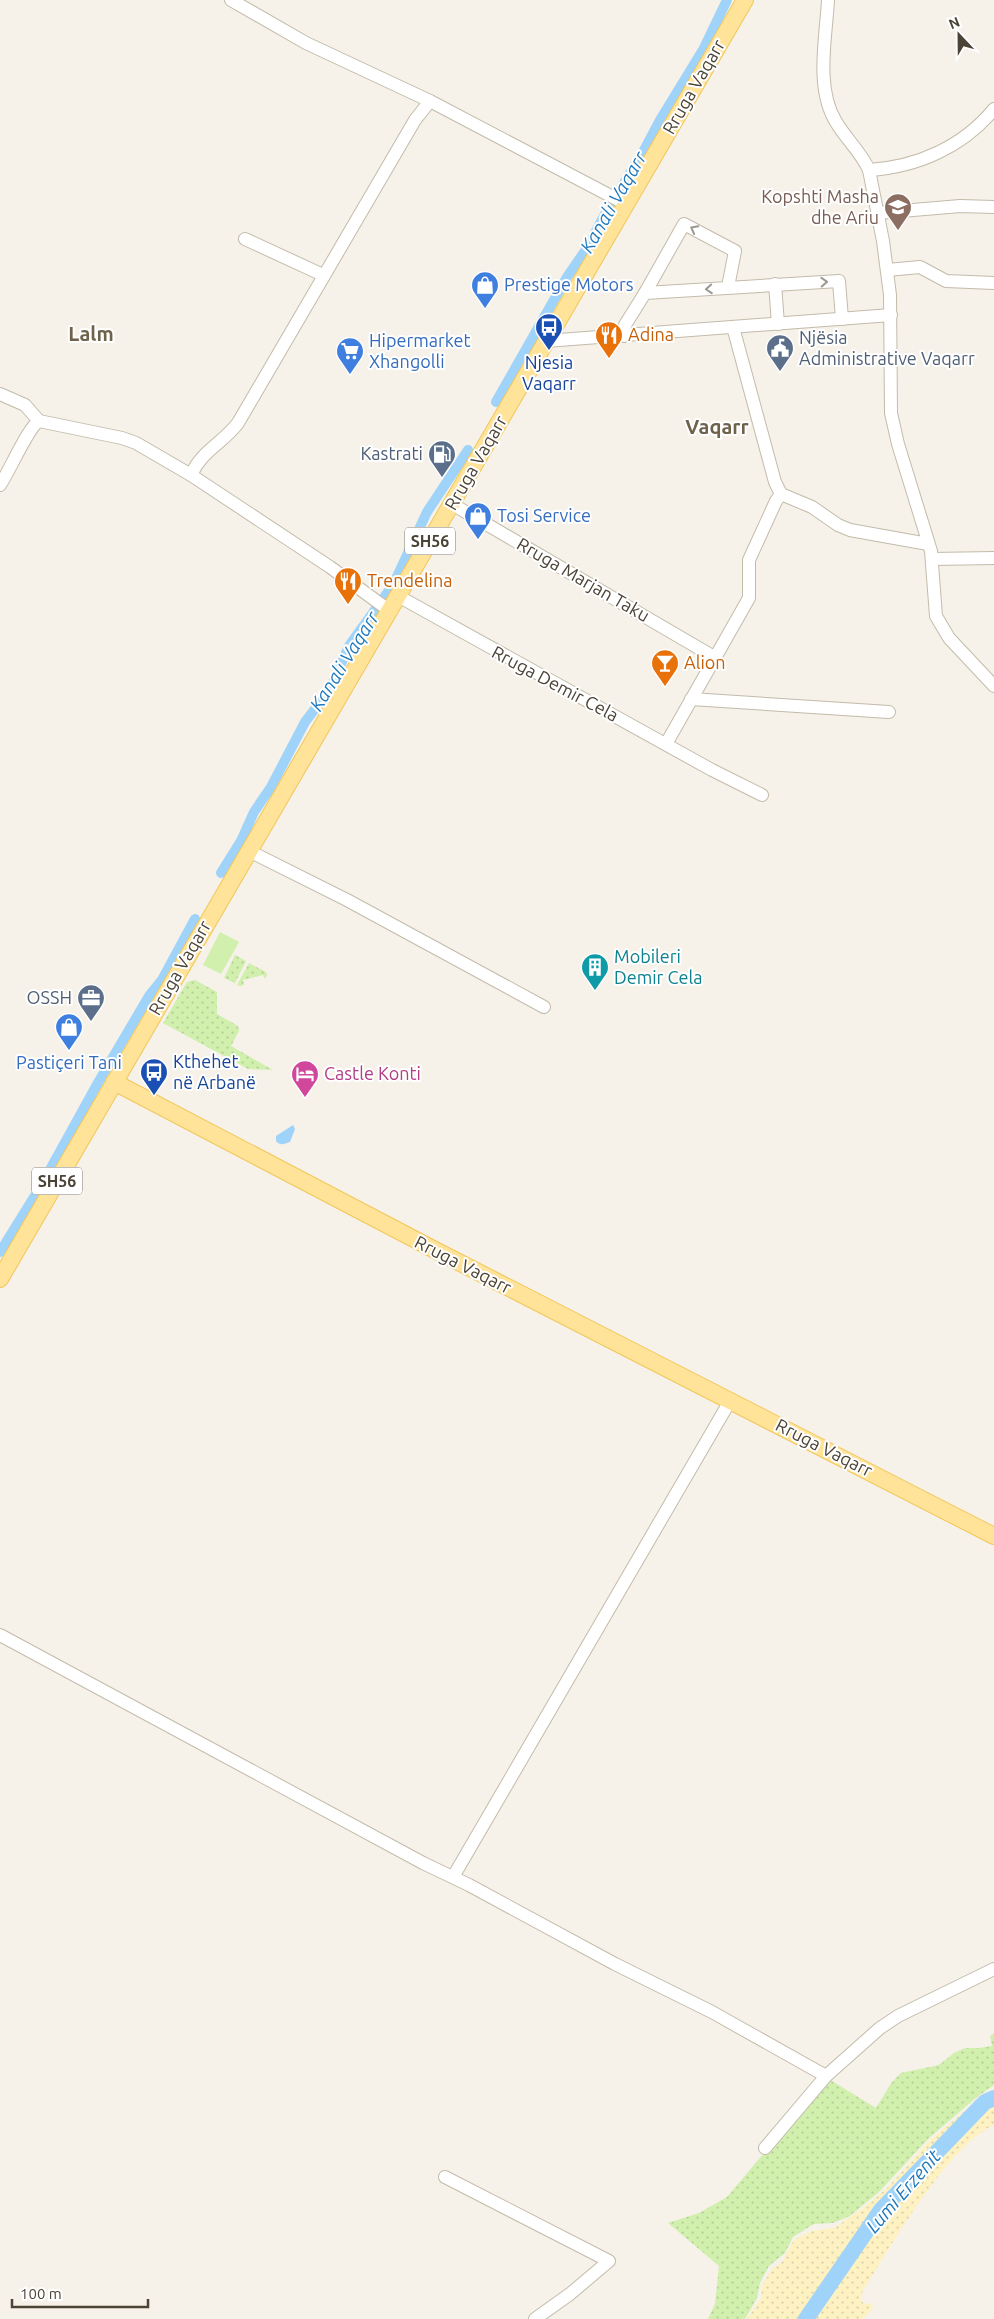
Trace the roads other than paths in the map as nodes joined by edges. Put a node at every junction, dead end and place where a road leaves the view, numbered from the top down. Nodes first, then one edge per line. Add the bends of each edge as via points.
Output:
1 (230, 0) edge
2 (745, 0) edge
3 (828, 0) edge
4 (430, 102) junction
5 (994, 109) edge
6 (869, 170) junction
7 (618, 200) junction
8 (994, 207) edge
9 (878, 213) junction
10 (245, 239) dead end
11 (888, 270) junction
12 (323, 275) junction
13 (994, 282) edge
14 (775, 284) junction
15 (728, 288) junction
16 (645, 293) junction
17 (891, 315) junction
18 (842, 319) junction
19 (778, 324) junction
20 (733, 328) junction
21 (624, 336) junction
22 (546, 341) junction
23 (0, 394) edge
24 (39, 421) junction
25 (191, 475) junction
26 (0, 485) edge
27 (781, 494) junction
28 (452, 504) junction
29 (928, 544) junction
30 (994, 558) edge
31 (932, 559) junction
32 (387, 603) junction
33 (714, 657) junction
34 (994, 686) edge
35 (691, 699) junction
36 (889, 712) dead end
37 (666, 744) junction
38 (762, 795) dead end
39 (249, 851) junction
40 (544, 1007) dead end
41 (114, 1082) junction
42 (0, 1279) edge
43 (730, 1401) junction
44 (994, 1536) edge
45 (0, 1635) edge
46 (453, 1877) junction
47 (994, 1970) edge
48 (826, 2076) junction
49 (765, 2148) dead end
50 (445, 2177) dead end
51 (535, 2319) edge

1 - 4 street via 306,43
2 - 7 main road, Rruga Vaqarr / SH56
3 - 6 street via 823,83 826,98 836,123
4 - 7 street
4 - 12 street via 415,120
5 - 6 street via 947,149 907,165
6 - 9 street
7 - 22 main road, Rruga Vaqarr / SH56
8 - 9 street via 960,206
9 - 11 street
10 - 12 street
11 - 13 street via 920,267 946,281
11 - 17 street
12 - 25 street via 238,423 224,440 204,454
14 - 15 street
14 -> 18 street via 839,281
14 - 19 street
15 -> 16 street
15 -> 16 street via 735,251 684,224
16 - 21 street via 625,325
17 - 18 street
17 - 29 street via 891,413
18 - 19 street
19 - 20 street
20 - 21 street
20 - 27 street
21 - 22 street
22 - 28 main road, Rruga Vaqarr / SH56
23 - 24 street via 25,405
24 - 25 street, Rruga Demir Cela via 122,438
24 - 26 street via 32,427
25 - 32 street, Rruga Demir Cela
27 - 29 street via 812,507 850,530
27 - 33 street via 749,560 749,598
28 - 32 main road, Rruga Vaqarr / SH56
28 - 33 street, Rruga Marjan Taku
29 - 31 street
30 - 31 street
31 - 34 street via 934,603 941,627
32 - 37 street, Rruga Demir Cela via 450,627
32 - 39 main road, Rruga Vaqarr / SH56
33 - 35 street
35 - 36 street
35 - 37 street
37 - 38 street, Rruga Demir Cela
39 - 40 street
39 - 41 main road, Rruga Vaqarr / SH56
41 - 42 main road, SH56
41 - 43 main road, Rruga Vaqarr
43 - 44 main road, Rruga Vaqarr
43 - 46 street
45 - 46 street
46 - 48 street via 712,2012
47 - 48 street via 898,2016
48 - 49 street
50 - 51 street via 609,2261

